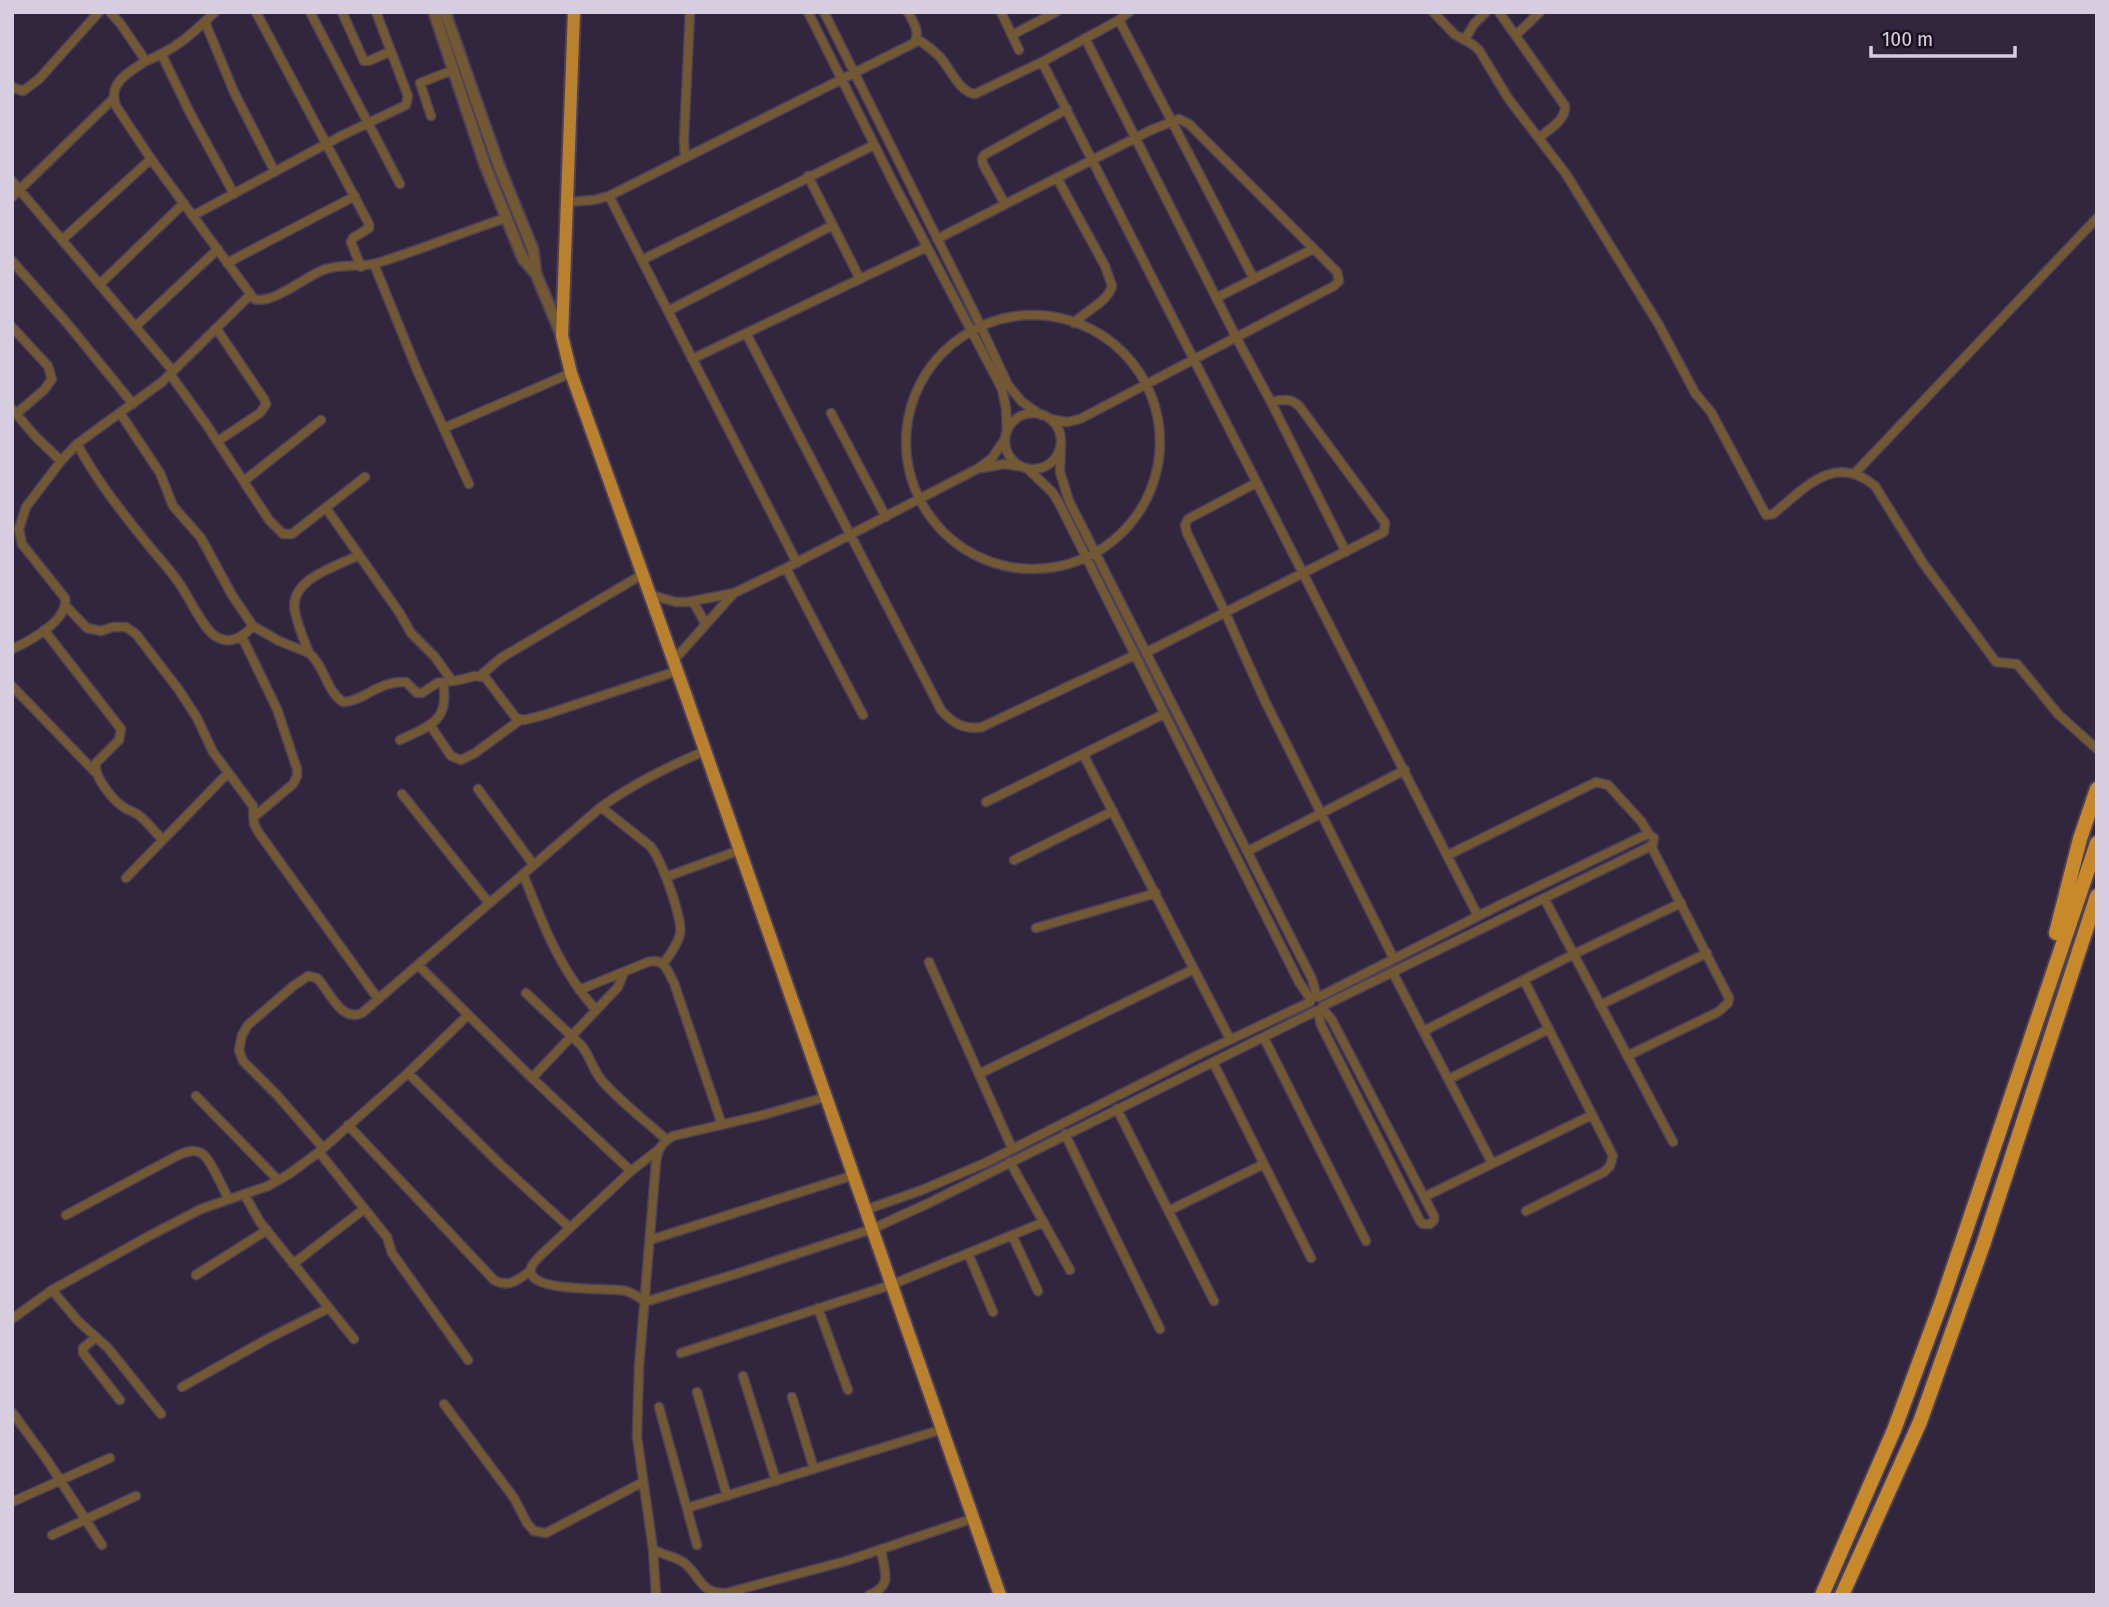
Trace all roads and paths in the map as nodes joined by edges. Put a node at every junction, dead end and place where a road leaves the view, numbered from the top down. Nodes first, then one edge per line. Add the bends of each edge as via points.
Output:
1 (99, 12) edge
2 (110, 12) edge
3 (215, 12) edge
4 (256, 12) edge
5 (310, 12) edge
6 (342, 12) edge
7 (376, 12) edge
8 (434, 12) edge
9 (445, 12) edge
10 (574, 12) edge
11 (690, 12) edge
12 (808, 12) edge
13 (824, 12) edge
14 (908, 12) edge
15 (1001, 12) edge
16 (1031, 12) edge
17 (1056, 12) edge
18 (1129, 12) edge
19 (1433, 12) edge
20 (1486, 12) edge
21 (1499, 12) edge
22 (1540, 12) edge
23 (1119, 20) junction
24 (205, 22) junction
25 (1036, 23) junction
26 (1012, 35) junction
27 (1516, 35) junction
28 (1085, 38) junction
29 (917, 39) junction
30 (1465, 39) junction
31 (1019, 50) dead end
32 (391, 51) junction
33 (162, 55) junction
34 (146, 61) junction
35 (1042, 62) junction
36 (453, 70) junction
37 (855, 73) junction
38 (841, 80) junction
39 (12, 87) edge
40 (113, 99) junction
41 (1067, 109) junction
42 (431, 116) dead end
43 (1172, 120) junction
44 (369, 122) junction
45 (1137, 137) junction
46 (1539, 138) junction
47 (327, 144) junction
48 (874, 145) junction
49 (685, 158) junction
50 (151, 159) junction
51 (1093, 160) junction
52 (275, 172) junction
53 (808, 176) junction
54 (1057, 178) junction
55 (12, 181) edge
56 (400, 184) dead end
57 (21, 190) junction
58 (234, 194) junction
59 (609, 195) junction
60 (355, 196) junction
61 (12, 197) edge
62 (184, 202) junction
63 (566, 202) junction
64 (1005, 204) junction
65 (194, 215) junction
66 (506, 218) junction
67 (2097, 218) edge
68 (833, 225) junction
69 (62, 239) junction
70 (937, 239) junction
71 (927, 247) junction
72 (218, 249) junction
73 (1313, 249) junction
74 (642, 260) junction
75 (12, 261) edge
76 (227, 262) junction
77 (374, 264) junction
78 (361, 267) junction
79 (536, 274) junction
80 (860, 279) junction
81 (1254, 279) junction
82 (100, 284) junction
83 (250, 295) junction
84 (1216, 298) junction
85 (668, 311) junction
86 (1074, 323) junction
87 (980, 325) junction
88 (136, 326) junction
89 (12, 327) edge
90 (216, 328) junction
91 (969, 329) junction
92 (746, 333) junction
93 (562, 336) junction
94 (1236, 337) junction
95 (692, 359) junction
96 (1194, 359) junction
97 (171, 372) junction
98 (571, 373) junction
99 (1146, 384) junction
100 (1271, 402) junction
101 (133, 404) junction
102 (14, 411) edge
103 (120, 413) junction
104 (831, 413) dead end
105 (1045, 417) junction
106 (1080, 419) junction
107 (321, 420) dead end
108 (444, 428) junction
109 (1006, 435) junction
110 (1060, 439) junction
111 (218, 441) junction
112 (77, 444) junction
113 (61, 461) junction
114 (1023, 467) junction
115 (979, 468) junction
116 (1855, 473) junction
117 (365, 477) dead end
118 (244, 481) junction
119 (1256, 483) junction
120 (469, 484) dead end
121 (919, 499) junction
122 (326, 508) junction
123 (886, 517) junction
124 (15, 531) edge
125 (852, 535) junction
126 (1096, 552) junction
127 (1346, 552) junction
128 (359, 555) junction
129 (1086, 558) junction
130 (797, 563) junction
131 (786, 568) junction
132 (1302, 573) junction
133 (643, 574) junction
134 (734, 593) junction
135 (651, 595) junction
136 (693, 601) junction
137 (66, 606) junction
138 (1225, 612) junction
139 (705, 623) junction
140 (253, 626) junction
141 (44, 630) junction
142 (242, 637) junction
143 (12, 649) edge
144 (1147, 652) junction
145 (309, 653) junction
146 (1135, 655) junction
147 (676, 665) junction
148 (480, 676) junction
149 (448, 682) junction
150 (12, 686) edge
151 (1164, 714) junction
152 (863, 715) dead end
153 (520, 720) junction
154 (430, 725) junction
155 (400, 740) dead end
156 (2097, 749) edge
157 (705, 751) junction
158 (1083, 754) junction
159 (1405, 770) junction
160 (95, 772) junction
161 (228, 773) junction
162 (478, 789) dead end
163 (2097, 789) edge
164 (402, 794) dead end
165 (986, 802) dead end
166 (601, 807) junction
167 (1113, 811) junction
168 (1320, 814) junction
169 (254, 817) junction
170 (1649, 834) junction
171 (163, 840) junction
172 (2097, 843) edge
173 (1651, 846) junction
174 (740, 850) junction
175 (1248, 851) junction
176 (1448, 855) junction
177 (1014, 860) dead end
178 (533, 864) junction
179 (523, 874) junction
180 (666, 877) junction
181 (126, 878) dead end
182 (1156, 893) junction
183 (2097, 896) edge
184 (1544, 898) junction
185 (489, 903) junction
186 (1681, 903) junction
187 (2097, 914) edge
188 (1478, 916) junction
189 (1036, 928) dead end
190 (1707, 953) junction
191 (1574, 954) junction
192 (1394, 959) junction
193 (929, 962) dead end
194 (664, 964) junction
195 (418, 965) junction
196 (1194, 969) junction
197 (624, 972) junction
198 (1393, 973) junction
199 (1524, 980) junction
200 (579, 990) junction
201 (526, 993) dead end
202 (2064, 994) junction
203 (378, 999) junction
204 (1314, 999) junction
205 (1600, 1005) junction
206 (1320, 1009) junction
207 (596, 1010) junction
208 (468, 1015) junction
209 (1549, 1029) junction
210 (1424, 1031) junction
211 (572, 1036) junction
212 (1264, 1038) junction
213 (1230, 1039) junction
214 (2025, 1053) junction
215 (1627, 1056) junction
216 (1213, 1062) junction
217 (408, 1073) junction
218 (979, 1074) junction
219 (532, 1078) junction
220 (1449, 1079) junction
221 (196, 1096) dead end
222 (827, 1097) junction
223 (1117, 1109) junction
224 (1592, 1115) junction
225 (348, 1125) junction
226 (722, 1125) junction
227 (1065, 1134) junction
228 (667, 1140) junction
229 (1673, 1142) dead end
230 (1012, 1148) junction
231 (321, 1150) junction
232 (658, 1150) junction
233 (1010, 1162) junction
234 (1492, 1163) junction
235 (1264, 1164) junction
236 (631, 1171) junction
237 (854, 1175) junction
238 (278, 1180) junction
239 (244, 1194) junction
240 (1424, 1197) junction
241 (228, 1198) junction
242 (365, 1209) junction
243 (865, 1210) junction
244 (1170, 1210) junction
245 (1526, 1211) dead end
246 (66, 1215) dead end
247 (1044, 1222) junction
248 (570, 1228) junction
249 (872, 1229) junction
250 (267, 1230) junction
251 (1012, 1235) junction
252 (650, 1240) junction
253 (1366, 1241) dead end
254 (968, 1253) junction
255 (1311, 1258) dead end
256 (293, 1264) junction
257 (1070, 1269) dead end
258 (530, 1271) junction
259 (196, 1275) dead end
260 (891, 1284) junction
261 (52, 1290) junction
262 (1038, 1291) dead end
263 (1214, 1301) dead end
264 (645, 1302) junction
265 (329, 1308) junction
266 (818, 1308) junction
267 (993, 1312) dead end
268 (12, 1319) edge
269 (1160, 1329) dead end
270 (96, 1338) junction
271 (354, 1339) dead end
272 (681, 1353) dead end
273 (468, 1360) dead end
274 (743, 1376) dead end
275 (182, 1387) dead end
276 (848, 1390) dead end
277 (697, 1392) dead end
278 (792, 1397) dead end
279 (120, 1400) dead end
280 (444, 1404) dead end
281 (659, 1407) dead end
282 (12, 1412) edge
283 (162, 1414) dead end
284 (943, 1429) junction
285 (110, 1458) dead end
286 (814, 1469) junction
287 (61, 1481) junction
288 (776, 1481) junction
289 (643, 1482) junction
290 (136, 1496) dead end
291 (727, 1496) junction
292 (12, 1502) edge
293 (687, 1508) junction
294 (974, 1518) junction
295 (86, 1520) junction
296 (52, 1535) dead end
297 (102, 1545) dead end
298 (697, 1545) dead end
299 (653, 1549) junction
300 (881, 1549) junction
301 (656, 1595) edge
302 (869, 1595) edge
303 (1000, 1595) edge
304 (1822, 1595) edge
305 (1842, 1595) edge

1 - 39 street via 34,83 23,91
2 - 34 street
3 - 24 street
4 - 47 street
5 - 44 street
6 - 32 street via 364,61
7 - 32 street
8 - 36 street
9 - 79 street via 533,250
10 - 63 main road
11 - 49 street
12 - 38 street
13 - 37 street
14 - 29 street
15 - 26 street
16 - 25 street
17 - 25 street
18 - 23 street
19 - 30 street
20 - 30 street
21 - 27 street
22 - 27 street
23 - 28 street
23 - 43 street
24 - 33 street
24 - 52 street
25 - 26 street
26 - 31 street
27 - 46 street via 1565,106 1562,118
28 - 35 street
28 - 45 street
29 - 35 street via 972,95
29 - 37 street
30 - 46 street via 1479,50
32 - 44 street via 408,101
33 - 34 street
33 - 58 street
34 - 40 street via 116,84
35 - 41 street
36 - 42 street via 420,83
36 - 66 street
37 - 38 street
37 - 70 street
38 - 48 street
38 - 49 street
40 - 50 street
40 - 57 street
41 - 51 street
41 - 64 street via 984,155 983,164
43 - 45 street
43 - 73 street via 1189,124
43 - 81 street
44 - 47 street
44 - 56 street
45 - 51 street
45 - 84 street
46 - 116 street via 1608,239 1766,514 1773,514 1827,474
47 - 52 street
47 - 60 street
48 - 53 street
48 - 71 street
49 - 59 street
50 - 62 street
50 - 69 street
51 - 54 street
51 - 96 street
52 - 58 street
53 - 68 street
53 - 74 street
54 - 64 street
54 - 86 street via 1112,286 1106,297
55 - 57 street
57 - 61 street
57 - 69 street
58 - 65 street
59 - 63 street
59 - 74 street
60 - 76 street
60 - 78 street via 369,224 352,242
62 - 65 street
62 - 82 street
63 - 93 main road
64 - 70 street
65 - 72 street
66 - 77 street
66 - 79 street via 523,259
67 - 116 street
68 - 80 street
68 - 85 street
69 - 82 street
70 - 87 street
71 - 80 street
71 - 91 street
72 - 76 street
72 - 88 street
73 - 81 street
73 - 94 street via 1337,272 1337,284
74 - 85 street
75 - 101 street
76 - 83 street
77 - 78 street
77 - 108 street
78 - 83 street via 324,270 264,300
79 - 93 street
80 - 92 street
81 - 84 street
82 - 88 street
83 - 90 street
84 - 94 street
85 - 95 street
86 - 87 street via 1035,314
86 - 99 street via 1115,344
87 - 91 street
87 - 105 street via 1008,385 1022,402
88 - 97 street
89 - 102 street via 48,366 52,379
90 - 97 street
90 - 111 street via 266,404
91 - 109 street via 1002,389
91 - 121 street via 929,370 910,410 905,446
92 - 95 street
92 - 125 street
93 - 98 main road
94 - 96 street
94 - 100 street
95 - 130 street
96 - 99 street
96 - 119 street
97 - 101 street
97 - 111 street
98 - 108 street
98 - 133 main road
99 - 106 street
99 - 126 street via 1159,425 1154,480 1137,516
100 - 127 street
100 - 127 street via 1296,402 1385,523 1380,535
101 - 103 street
102 - 113 street
103 - 112 street
103 - 140 street via 160,473 173,506 201,538
104 - 123 street
105 - 106 street via 1067,422
105 - 109 street via 1024,415 1011,424
105 - 110 street via 1056,426
106 - 110 street
107 - 118 street
108 - 120 street
109 - 114 street via 1008,454
109 - 115 street via 996,455
110 - 114 street via 1053,460 1036,469
110 - 126 street via 1063,486
111 - 118 street
112 - 113 street
112 - 142 street via 214,636 226,640
113 - 124 street via 26,507
114 - 115 street
114 - 129 street via 1053,493
115 - 121 street
116 - 156 street via 1875,486 1923,563 1996,663 2017,664 2058,714
117 - 122 street
118 - 122 street via 282,534 292,534
119 - 132 street
119 - 138 street via 1199,512 1185,525
121 - 123 street
121 - 129 street via 948,535 988,560 1034,568 1069,565
122 - 128 street
123 - 125 street
124 - 137 street via 65,597
125 - 130 street
125 - 146 street via 941,710 960,726 982,727
126 - 129 street
126 - 144 street
127 - 132 street
128 - 145 street via 307,581 296,593 295,610
128 - 149 street via 411,633 435,657
129 - 146 street
130 - 131 street
131 - 134 street
131 - 152 street
132 - 138 street
132 - 159 street
133 - 135 main road
133 - 148 street via 501,658
134 - 136 street
134 - 139 street
135 - 136 street
135 - 147 main road
136 - 139 street
137 - 141 street
137 - 161 street via 94,630 120,626 133,631 179,690
138 - 144 street
138 - 168 street
139 - 147 street
140 - 142 street
140 - 145 street
141 - 143 street
141 - 160 street via 121,729 119,740 96,763
142 - 169 street via 277,709 298,769 293,784
144 - 175 street
145 - 149 street via 343,702 394,683 406,682 422,693
146 - 151 street
147 - 153 street
147 - 157 main road
148 - 149 street
148 - 153 street
149 - 154 street via 444,709
150 - 160 street
151 - 158 street
151 - 204 street via 1299,982
153 - 154 street via 461,760 451,755
154 - 155 street
157 - 166 street
157 - 174 main road
158 - 165 street
158 - 167 street
159 - 168 street
159 - 176 street
160 - 171 street via 117,802 140,816
161 - 169 street via 253,806
161 - 171 street
162 - 178 street
163 - 214 highway
164 - 185 street
166 - 178 street
166 - 180 street via 657,853
167 - 177 street
167 - 182 street
168 - 175 street
168 - 192 street
169 - 203 street via 259,833
170 - 173 street via 1654,838
170 - 176 street via 1615,791 1596,782
170 - 188 street
171 - 181 street
172 - 214 highway
173 - 184 street
173 - 186 street
174 - 180 street
174 - 222 main road
175 - 204 street via 1312,979
176 - 188 street
178 - 179 street
179 - 185 street
179 - 200 street via 553,949
180 - 194 street via 680,928
182 - 189 street
182 - 196 street
183 - 202 highway
184 - 191 street
184 - 198 street
185 - 195 street
186 - 190 street
186 - 191 street
187 - 202 highway
188 - 192 street
190 - 205 street
190 - 215 street via 1728,1003
191 - 199 street
191 - 205 street
192 - 204 street
193 - 218 street
194 - 197 street via 655,961
194 - 226 street
195 - 203 street
195 - 208 street
196 - 213 street
196 - 218 street
197 - 200 street
197 - 207 street via 618,988
198 - 206 street
198 - 210 street
199 - 209 street
199 - 210 street
200 - 207 street
201 - 211 street
202 - 305 highway via 1920,1422
203 - 231 street via 352,1016 317,978 308,976 242,1035 239,1050 243,1061
204 - 206 street via 1322,1000
204 - 206 street via 1310,1007
204 - 213 street
205 - 215 street
206 - 212 street
206 - 240 street via 1332,1020
206 - 240 street via 1321,1026 1426,1225 1434,1216
207 - 211 street
208 - 217 street
208 - 219 street
209 - 220 street
209 - 224 street
210 - 220 street
211 - 219 street
211 - 228 street via 604,1084
212 - 216 street
212 - 253 street
213 - 230 street
214 - 304 highway via 1899,1417
215 - 229 street
216 - 223 street
216 - 235 street
217 - 225 street
217 - 248 street
218 - 230 street
219 - 236 street
220 - 234 street
221 - 238 street
222 - 226 street
222 - 237 main road
223 - 227 street
223 - 244 street
224 - 234 street
224 - 245 street via 1613,1156 1610,1166
225 - 231 street
225 - 258 street via 494,1280 512,1283
226 - 228 street
227 - 233 street
227 - 269 street
228 - 232 street
230 - 243 street via 922,1190
231 - 238 street
231 - 242 street
232 - 236 street
232 - 252 street
233 - 247 street
233 - 249 street
234 - 240 street
235 - 244 street
235 - 255 street
236 - 248 street
237 - 243 main road
237 - 252 street
238 - 239 street
239 - 241 street
239 - 250 street
241 - 246 street via 206,1157 191,1151
241 - 261 street
242 - 256 street
242 - 273 street
243 - 249 main road
244 - 263 street
247 - 251 street
247 - 257 street
248 - 258 street
249 - 260 main road
249 - 264 street
250 - 256 street
250 - 259 street
251 - 254 street
251 - 262 street
252 - 264 street
254 - 260 street
254 - 267 street
256 - 265 street
258 - 264 street via 548,1284 627,1291
260 - 266 street
260 - 284 main road
261 - 268 street
261 - 270 street
264 - 289 street via 637,1413
265 - 271 street
265 - 275 street
266 - 272 street
266 - 276 street
270 - 279 street via 83,1353
270 - 283 street
274 - 288 street
277 - 291 street
278 - 286 street
280 - 289 street via 534,1531 547,1533
281 - 293 street
282 - 287 street
284 - 286 street
284 - 294 main road
285 - 287 street
286 - 288 street
287 - 292 street
287 - 295 street
288 - 291 street
289 - 299 street
290 - 295 street
291 - 293 street
293 - 298 street
294 - 300 street
294 - 303 main road
295 - 296 street
295 - 297 street
299 - 300 street via 683,1562 703,1586 717,1593
299 - 301 street
300 - 302 street via 885,1585

